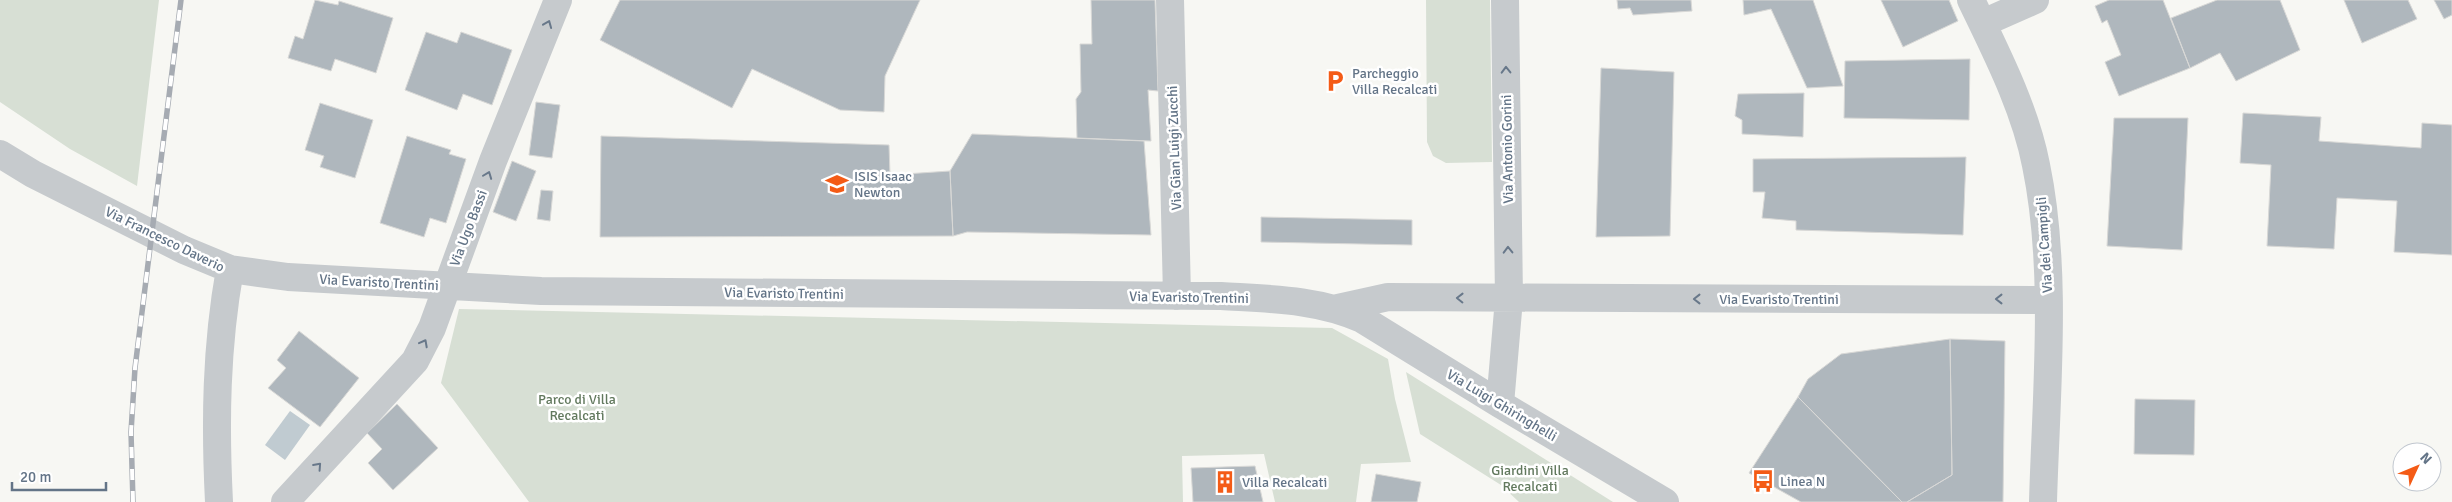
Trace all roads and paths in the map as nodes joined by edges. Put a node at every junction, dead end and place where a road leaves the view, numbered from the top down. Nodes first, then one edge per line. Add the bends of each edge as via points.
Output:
1 (558, 0) edge
2 (1170, 0) edge
3 (1505, 0) edge
4 (2035, 0) edge
5 (1977, 11) edge
6 (0, 154) edge
7 (33, 174) junction
8 (0, 176) edge
9 (230, 269) junction
10 (446, 286) junction
11 (1177, 296) junction
12 (1509, 298) junction
13 (2048, 300) junction
14 (1338, 308) junction
15 (1500, 404) junction
16 (219, 502) edge
17 (285, 502) edge
18 (1665, 502) edge
19 (2043, 502) edge

10 -> 1 street, Via Ugo Bassi
2 - 11 street, Via Gian Luigi Zucchi
12 -> 3 street, Via Antonio Gorini
4 - 5 street
5 - 13 street, Via dei Campigli via 2022,116 2036,164 2045,218
6 - 7 street, Via Francesco Daverio
7 - 8 street
7 - 9 street, Via Francesco Daverio via 184,250
9 - 10 street, Via Evaristo Trentini via 288,277
9 - 16 street, Via Francesco Daverio via 217,362
10 - 11 street, Via Evaristo Trentini via 540,291
17 -> 10 street, Via Ugo Bassi via 415,361 432,328
11 - 14 street, Via Evaristo Trentini via 1300,301
13 -> 12 street, Via Evaristo Trentini
12 -> 14 street, Via Evaristo Trentini via 1388,297
12 - 15 street, Via Antonio Gorini
13 - 19 street, Via dei Campigli
14 - 15 street, Via Luigi Ghiringhelli via 1362,319
15 - 18 street, Via Luigi Ghiringhelli

